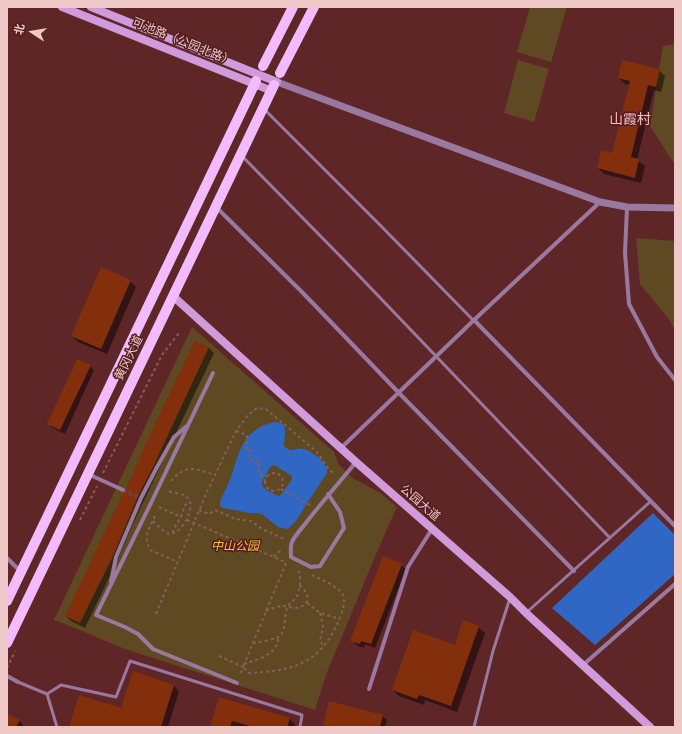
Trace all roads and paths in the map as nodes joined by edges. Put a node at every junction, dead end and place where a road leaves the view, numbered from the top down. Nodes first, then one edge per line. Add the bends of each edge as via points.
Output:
1 (62, 7) edge
2 (91, 7) edge
3 (293, 7) edge
4 (314, 7) edge
5 (263, 66) dead end
6 (256, 81) dead end
7 (276, 82) junction
8 (263, 108) dead end
9 (240, 155) dead end
10 (600, 202) junction
11 (216, 207) dead end
12 (627, 207) junction
13 (675, 208) edge
14 (174, 297) dead end
15 (474, 321) junction
16 (179, 333) dead end
17 (436, 357) junction
18 (213, 373) dead end
19 (675, 380) edge
20 (398, 393) junction
21 (189, 424) junction
22 (236, 431) junction
23 (341, 448) junction
24 (356, 462) junction
25 (86, 472) dead end
26 (215, 475) junction
27 (266, 477) junction
28 (100, 479) junction
29 (172, 480) dead end
30 (340, 480) junction
31 (282, 489) junction
32 (123, 490) tunnel mouth
33 (167, 491) dead end
34 (328, 494) junction
35 (651, 501) junction
36 (190, 502) junction
37 (151, 503) junction
38 (312, 506) dead end
39 (199, 510) junction
40 (181, 517) junction
41 (80, 520) dead end
42 (187, 520) junction
43 (153, 521) dead end
44 (194, 523) junction
45 (675, 526) edge
46 (432, 529) junction
47 (173, 533) junction
48 (147, 534) dead end
49 (610, 538) junction
50 (292, 542) junction
51 (280, 551) dead end
52 (274, 557) junction
53 (7, 558) edge
54 (178, 562) junction
55 (574, 571) junction
56 (304, 572) dead end
57 (23, 573) dead end
58 (310, 574) dead end
59 (675, 584) edge
60 (299, 585) junction
61 (110, 588) junction
62 (510, 597) junction
63 (7, 601) edge
64 (307, 603) junction
65 (288, 607) junction
66 (266, 611) junction
67 (320, 613) junction
68 (526, 613) junction
69 (156, 614) dead end
70 (340, 619) junction
71 (280, 636) junction
72 (7, 643) edge
73 (253, 643) junction
74 (324, 646) junction
75 (16, 650) dead end
76 (219, 656) dead end
77 (244, 664) junction
78 (583, 665) junction
79 (243, 667) junction
80 (7, 668) edge
81 (7, 676) edge
82 (18, 682) joint
83 (237, 683) dead end
84 (369, 690) dead end
85 (47, 694) junction
86 (57, 727) edge
87 (300, 727) edge
88 (474, 727) edge
89 (650, 727) edge

1 - 7 main road, 可池路（公园北路）
2 - 7 main road, 可池路（公园北路）
3 - 5 main road
4 - 7 main road, 黄冈大道
6 - 63 main road, 黄冈大道
7 - 10 street
7 - 72 main road, 黄冈大道
8 - 15 lane
9 - 17 lane
10 - 12 street
10 - 15 street
11 - 20 street via 304,293
12 - 13 street
12 - 19 street via 625,253 629,304 657,357
14 - 23 main road, 公园大道
15 - 17 street
15 - 35 street
16 - 28 path via 162,355
17 - 20 street
17 - 49 lane
18 - 21 street
20 - 23 street
20 - 55 street
21 - 37 street
21 - 61 street via 174,437 141,498 116,557
22 - 26 path
22 - 27 path via 247,435 246,448 251,449 249,460 260,462 258,473
22 - 30 path via 257,408 266,409 317,452
23 - 24 main road, 公园大道
24 - 30 street
24 - 46 main road, 公园大道
25 - 28 street
26 - 29 path via 192,468 183,470
26 - 39 path
27 - 31 path via 268,489 273,492
27 - 31 path via 272,473 280,475 284,483
28 - 32 street
28 - 41 path
30 - 34 street
31 - 38 path
33 - 36 path via 185,496
34 - 50 street
34 - 50 street via 340,512 344,528 320,566 311,567 291,557
35 - 45 street
35 - 49 lane
36 - 40 path via 185,505
36 - 42 path
37 - 40 path
37 - 61 street
39 - 44 path
39 - 50 path via 209,514 215,510 235,519 251,521 262,529
40 - 47 path via 172,530
42 - 44 path
42 - 47 path
43 - 47 path via 165,532
44 - 52 path
44 - 54 path
46 - 62 main road, 公园大道
46 - 84 street via 408,567
48 - 54 path via 150,550
49 - 55 lane
51 - 52 path
52 - 66 path via 286,563
53 - 57 street
54 - 69 path
55 - 68 lane
56 - 60 path via 298,569
58 - 70 path via 342,592 344,601
59 - 78 street
60 - 64 path via 308,595
60 - 65 path via 297,596
61 - 83 street via 96,615 138,634 153,649
62 - 68 main road, 公园大道
62 - 88 lane
64 - 65 path via 300,608
64 - 67 path
65 - 66 path via 282,606
65 - 71 path
66 - 73 path
67 - 70 path
67 - 74 path via 323,626 320,641
68 - 78 main road, 公园大道
70 - 74 path
71 - 73 path
71 - 77 path via 270,652
73 - 77 path
74 - 79 path via 309,660 285,670 250,673
75 - 80 path
76 - 79 path
77 - 79 path
78 - 89 main road, 公园大道
81 - 82 street
82 - 85 lane
85 - 86 lane
85 - 87 lane via 61,685 116,697 130,661 302,715

